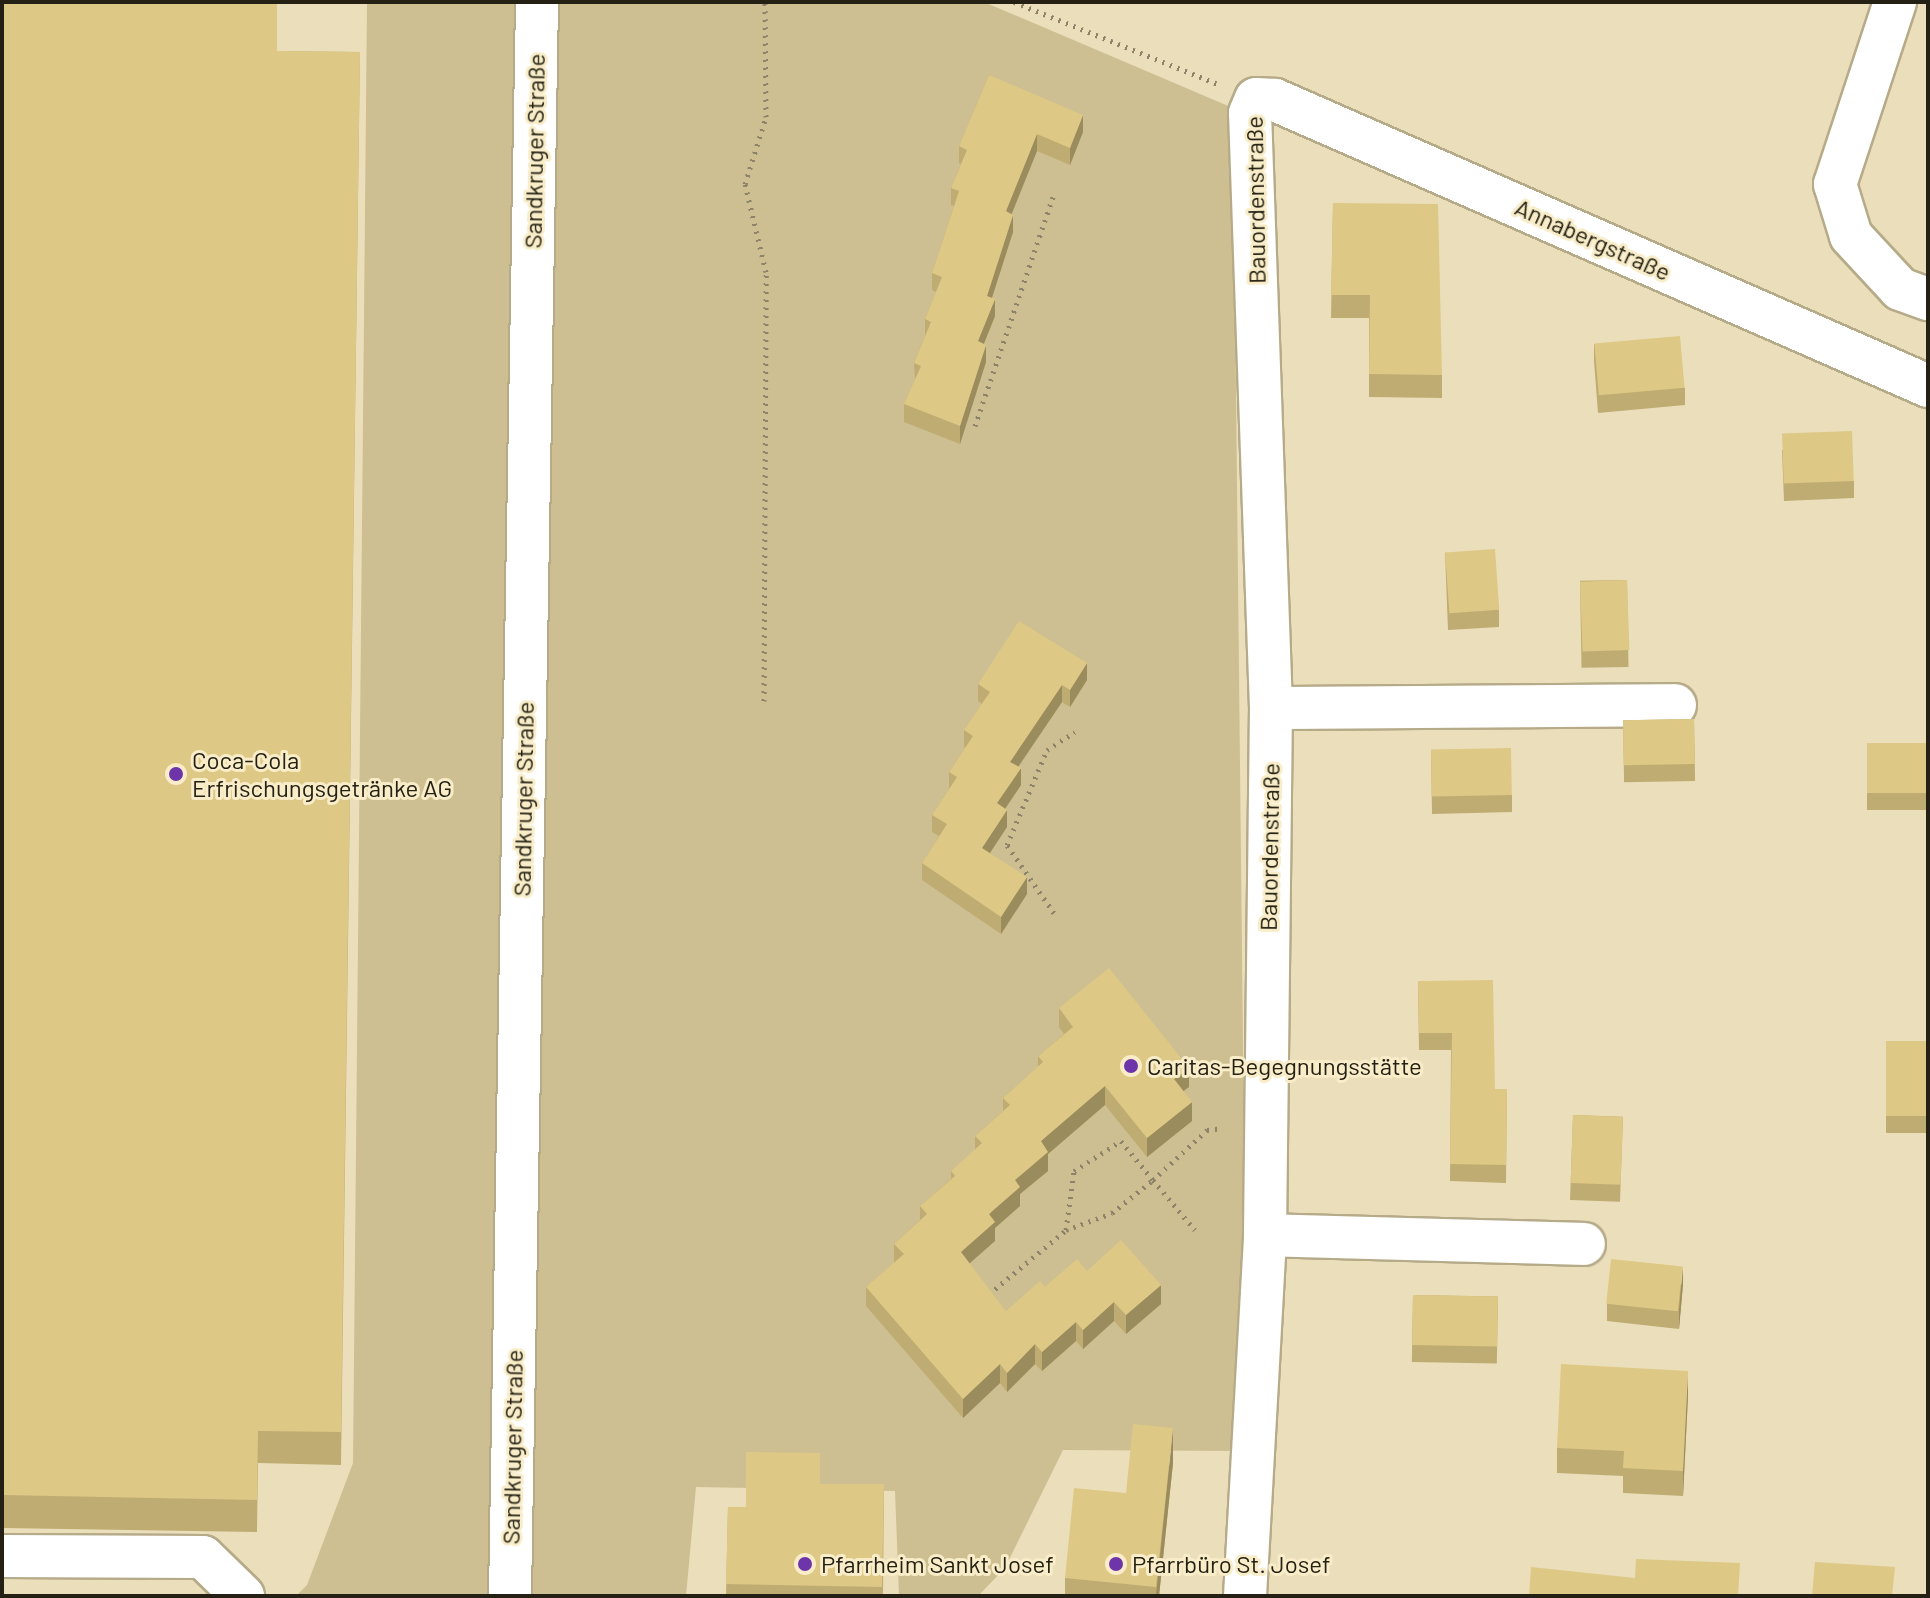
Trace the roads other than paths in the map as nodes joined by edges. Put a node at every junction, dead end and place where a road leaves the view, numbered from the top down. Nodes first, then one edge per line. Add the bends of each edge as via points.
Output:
1 (537, 2) edge
2 (1895, 2) edge
3 (1256, 99) joint
4 (1928, 299) edge
5 (1928, 386) edge
6 (1675, 705) dead end
7 (1271, 708) junction
8 (1265, 1235) junction
9 (1584, 1244) dead end
10 (2, 1556) edge
11 (243, 1596) edge
12 (510, 1596) edge
13 (1245, 1596) edge

1 - 12 street, Sandkruger Straße
2 - 4 street via 1835,184 1851,236 1900,289
3 - 5 street, Annabergstraße via 1275,100
3 - 7 street, Bauordenstraße via 1250,113
6 - 7 street
7 - 8 street, Bauordenstraße
8 - 9 street
8 - 13 street, Bauordenstraße
10 - 11 street via 203,1557

